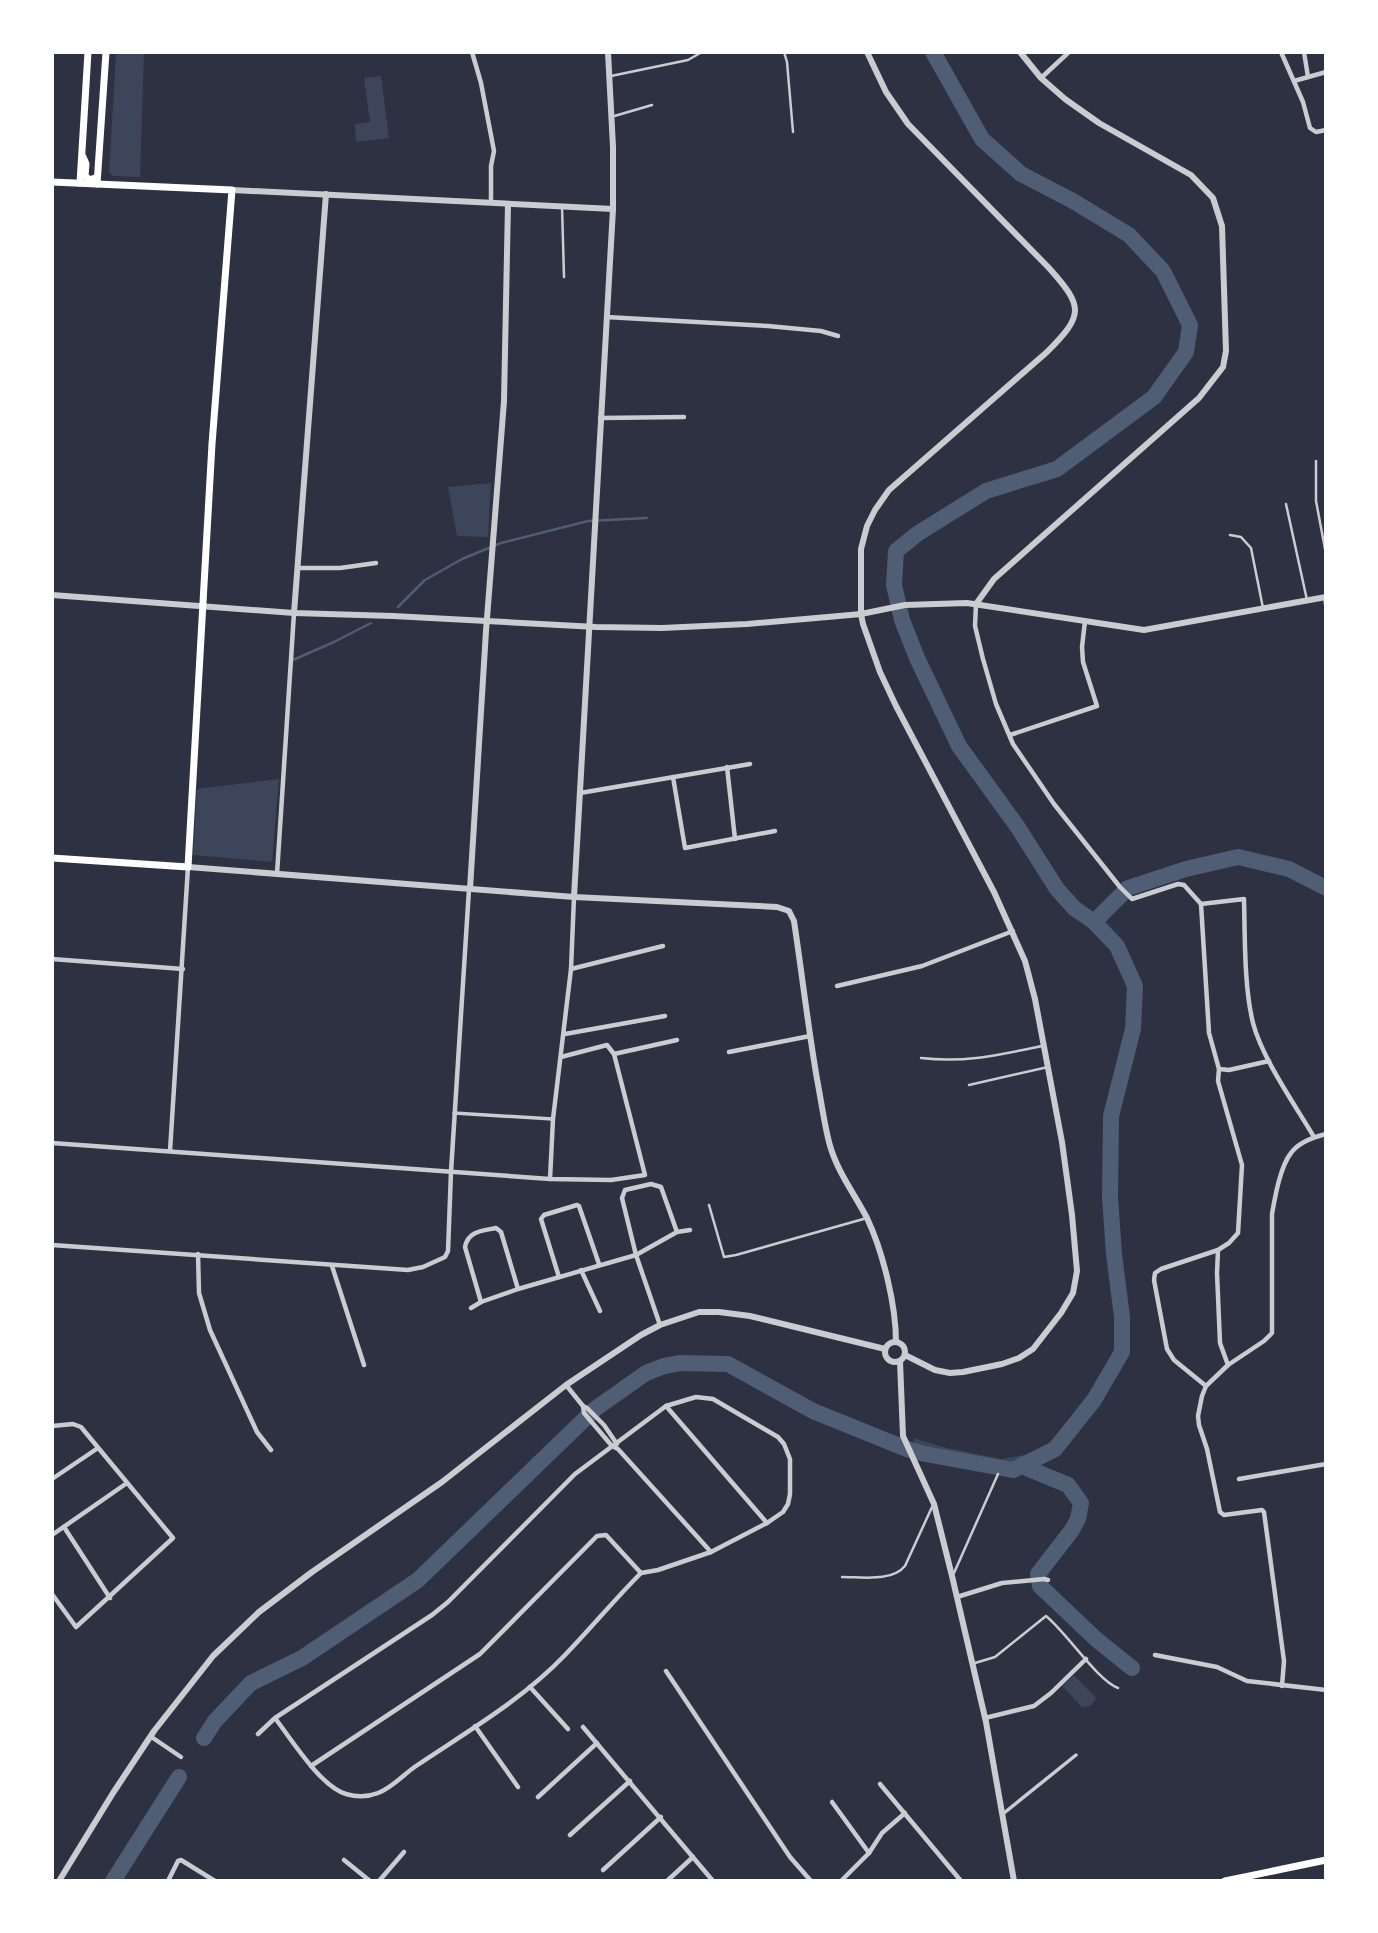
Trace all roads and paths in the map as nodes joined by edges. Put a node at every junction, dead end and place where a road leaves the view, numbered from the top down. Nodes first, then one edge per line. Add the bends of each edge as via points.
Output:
1 (88, 52) edge
2 (106, 52) edge
3 (472, 52) edge
4 (608, 52) edge
5 (702, 52) edge
6 (784, 52) edge
7 (867, 52) edge
8 (1020, 52) edge
9 (1069, 52) edge
10 (1281, 52) edge
11 (1304, 52) edge
12 (1325, 72) edge
13 (609, 77) junction
14 (1308, 77) junction
15 (1041, 78) junction
16 (1294, 80) junction
17 (652, 105) dead end
18 (611, 117) junction
19 (1325, 130) edge
20 (793, 132) dead end
21 (82, 153) junction
22 (97, 180) junction
23 (52, 182) edge
24 (80, 183) junction
25 (232, 190) junction
26 (326, 194) junction
27 (491, 203) junction
28 (508, 204) junction
29 (562, 206) junction
30 (613, 209) junction
31 (564, 277) dead end
32 (607, 317) junction
33 (838, 336) dead end
34 (684, 417) dead end
35 (600, 418) junction
36 (1316, 461) dead end
37 (1286, 504) dead end
38 (1230, 535) dead end
39 (1325, 554) edge
40 (376, 563) dead end
41 (297, 568) junction
42 (52, 595) edge
43 (1325, 597) edge
44 (1307, 601) junction
45 (976, 604) junction
46 (202, 607) junction
47 (1263, 608) junction
48 (1325, 610) edge
49 (294, 613) junction
50 (861, 614) junction
51 (486, 621) junction
52 (1085, 621) junction
53 (590, 627) junction
54 (1010, 735) junction
55 (750, 764) dead end
56 (727, 767) junction
57 (673, 776) junction
58 (580, 793) junction
59 (775, 831) dead end
60 (735, 839) junction
61 (52, 858) edge
62 (188, 867) junction
63 (277, 874) junction
64 (470, 889) junction
65 (574, 897) junction
66 (1201, 904) junction
67 (1013, 931) junction
68 (663, 946) dead end
69 (52, 959) edge
70 (183, 969) junction
71 (571, 969) junction
72 (837, 986) dead end
73 (665, 1016) dead end
74 (565, 1034) junction
75 (810, 1036) junction
76 (677, 1040) dead end
77 (1044, 1045) junction
78 (729, 1052) dead end
79 (614, 1054) junction
80 (562, 1057) junction
81 (921, 1058) dead end
82 (1269, 1061) junction
83 (1048, 1067) junction
84 (1219, 1069) junction
85 (969, 1085) dead end
86 (454, 1113) junction
87 (553, 1119) junction
88 (1325, 1135) edge
89 (1314, 1137) junction
90 (52, 1143) edge
91 (170, 1151) junction
92 (451, 1172) junction
93 (550, 1179) junction
94 (709, 1205) dead end
95 (867, 1219) junction
96 (690, 1230) dead end
97 (677, 1232) junction
98 (52, 1245) edge
99 (1218, 1250) junction
100 (198, 1254) junction
101 (636, 1255) junction
102 (599, 1264) junction
103 (331, 1266) junction
104 (581, 1270) junction
105 (559, 1276) junction
106 (518, 1289) junction
107 (481, 1302) junction
108 (471, 1308) dead end
109 (600, 1311) dead end
110 (660, 1325) junction
111 (896, 1342) junction
112 (885, 1349) junction
113 (903, 1358) junction
114 (364, 1365) dead end
115 (1228, 1365) junction
116 (566, 1385) junction
117 (1206, 1385) junction
118 (666, 1406) junction
119 (53, 1426) edge
120 (615, 1445) junction
121 (98, 1448) junction
122 (271, 1450) dead end
123 (1325, 1464) edge
124 (998, 1474) dead end
125 (52, 1479) edge
126 (1239, 1479) dead end
127 (127, 1483) junction
128 (934, 1504) junction
129 (767, 1524) junction
130 (64, 1527) junction
131 (52, 1535) edge
132 (711, 1552) junction
133 (641, 1573) junction
134 (952, 1576) junction
135 (842, 1577) dead end
136 (1046, 1579) dead end
137 (52, 1594) edge
138 (957, 1597) junction
139 (110, 1598) junction
140 (1154, 1655) dead end
141 (1086, 1660) junction
142 (974, 1663) junction
143 (666, 1671) dead end
144 (1282, 1686) junction
145 (530, 1687) junction
146 (1118, 1688) dead end
147 (1325, 1690) edge
148 (275, 1717) junction
149 (985, 1718) junction
150 (475, 1726) junction
151 (583, 1727) dead end
152 (568, 1729) dead end
153 (258, 1734) dead end
154 (150, 1736) junction
155 (597, 1743) junction
156 (1076, 1755) dead end
157 (181, 1757) dead end
158 (311, 1766) junction
159 (630, 1781) junction
160 (880, 1784) dead end
161 (518, 1787) dead end
162 (538, 1797) dead end
163 (832, 1802) dead end
164 (905, 1813) junction
165 (1002, 1815) junction
166 (661, 1818) junction
167 (570, 1835) dead end
168 (404, 1852) dead end
169 (869, 1853) junction
170 (693, 1857) junction
171 (344, 1860) dead end
172 (1325, 1860) edge
173 (603, 1870) dead end
174 (60, 1881) edge
175 (169, 1881) edge
176 (215, 1881) edge
177 (370, 1881) edge
178 (379, 1881) edge
179 (667, 1881) edge
180 (713, 1881) edge
181 (811, 1881) edge
182 (841, 1881) edge
183 (961, 1881) edge
184 (1014, 1881) edge
185 (1225, 1881) edge

1 - 21 main road
2 - 22 main road
3 - 27 street via 494,151
4 - 13 street
5 - 13 lane via 688,60
6 - 20 lane
7 - 50 street via 886,93 908,124 1067,288 1076,315 1065,334 1030,368 889,490 867,526 861,549
8 - 15 street
9 - 15 street
10 - 16 street
11 - 14 street
12 - 14 street
13 - 18 street
14 - 16 street
15 - 45 street via 1099,123 1191,175 1213,198 1222,226 1226,351 1223,367 1199,398 994,579
16 - 19 street via 1311,128
17 - 18 lane
18 - 30 street
21 - 22 main road via 85,176
21 - 24 main road
22 - 24 main road
22 - 25 main road
23 - 24 main road
25 - 26 street
25 - 46 main road
26 - 27 street
26 - 41 street
27 - 28 street
28 - 29 street
28 - 51 street via 504,401
29 - 30 street
29 - 31 lane
30 - 32 street
32 - 33 street via 778,327
32 - 35 street
34 - 35 street
35 - 53 street
36 - 39 lane via 1316,501
37 - 44 lane
38 - 47 lane via 1241,537 1251,548
40 - 41 street
41 - 49 street
42 - 46 street
43 - 44 street
43 - 48 lane
44 - 47 street
45 - 50 street via 905,605
45 - 52 street
45 - 54 street via 975,626 983,659
46 - 49 street
46 - 62 main road
47 - 52 street via 1144,630
49 - 51 street
49 - 63 street
50 - 53 street via 665,628
50 - 67 street via 880,672
51 - 53 street
51 - 64 street
52 - 54 street via 1083,662 1097,706
53 - 58 street
54 - 66 street via 1054,804 1132,899 1178,884
55 - 56 street
56 - 57 street
56 - 60 street
57 - 58 street
57 - 60 street via 685,848
58 - 65 street
59 - 60 street
61 - 62 main road
62 - 63 street
62 - 70 street
63 - 64 street
64 - 65 street
64 - 86 street
65 - 71 street
65 - 75 street via 789,911
66 - 82 street via 1244,898 1253,1024
66 - 84 street via 1209,1033
67 - 72 street via 922,967
67 - 77 street via 1026,961
68 - 71 street
69 - 70 street
70 - 91 street
71 - 74 street
73 - 74 street
74 - 80 street
75 - 78 street
75 - 95 street via 834,1158
76 - 79 street
77 - 81 lane via 989,1058
77 - 83 street
79 - 80 street via 607,1045
79 - 93 street via 645,1175 611,1180
80 - 87 street
82 - 84 street
82 - 89 street
83 - 85 lane
83 - 113 street via 1072,1215 1077,1271 1073,1293 1033,1349 1019,1358 963,1372 942,1372
84 - 99 street via 1218,1081 1242,1165 1238,1233
86 - 87 street
86 - 92 street
87 - 93 street
88 - 89 street
89 - 115 street via 1292,1151 1274,1201 1272,1333
90 - 91 street
91 - 92 street
92 - 93 street
92 - 103 street via 445,1258 408,1270
94 - 95 lane via 724,1257
95 - 111 street via 892,1301
96 - 97 street
97 - 101 street
97 - 101 street via 661,1187 652,1184 625,1190 622,1198
98 - 100 street
99 - 115 street via 1220,1343
99 - 117 street via 1163,1268 1154,1280 1167,1349
100 - 103 street
100 - 122 street via 199,1293 214,1342 257,1432
101 - 102 street
101 - 110 street
102 - 104 street
102 - 105 street via 579,1206 544,1214 541,1219
103 - 114 street
104 - 105 street
104 - 109 street
105 - 106 street
106 - 107 street
106 - 107 street via 501,1232 496,1228 471,1234 465,1247
107 - 108 street
110 - 112 street via 699,1312 719,1312
110 - 116 street
111 - 112 street
111 - 113 street via 902,1345
112 - 113 street via 890,1361
113 - 128 street via 905,1440
115 - 117 street
116 - 120 street
116 - 154 street via 442,1482 259,1612 213,1656
117 - 144 street via 1199,1424 1220,1512 1263,1510 1284,1661
118 - 120 street
118 - 129 street
118 - 129 street via 696,1397 713,1399 772,1432 784,1444 790,1459 790,1494 786,1508
119 - 121 street via 81,1427
120 - 132 street
120 - 148 street via 575,1474 432,1615
121 - 125 street
121 - 127 street
123 - 126 street
124 - 134 lane
127 - 130 street
127 - 139 street via 173,1538
128 - 134 street
128 - 135 lane via 898,1573
129 - 132 street
130 - 131 street
130 - 139 street
132 - 133 street
133 - 145 street
133 - 158 street via 606,1535 597,1536 481,1654
134 - 138 street
136 - 138 street via 1002,1583
137 - 139 street via 76,1627
138 - 142 street
140 - 144 street
141 - 142 lane via 1046,1616 995,1657
141 - 146 lane
141 - 149 street via 1034,1706
142 - 149 street
143 - 181 street via 790,1857
144 - 147 street
145 - 150 street
145 - 152 street
148 - 153 street
148 - 158 street
149 - 165 street
150 - 158 street via 375,1794 340,1792
150 - 161 street
151 - 155 street
154 - 157 street
154 - 174 street
155 - 159 street
155 - 162 street
156 - 165 street
159 - 166 street
159 - 167 street
160 - 164 street
163 - 169 street
164 - 169 street via 882,1833
164 - 183 street
165 - 184 street
166 - 170 street
166 - 173 street
168 - 178 street
169 - 182 street
170 - 179 street
170 - 180 street
171 - 177 street
172 - 185 main road
175 - 176 street via 181,1860

